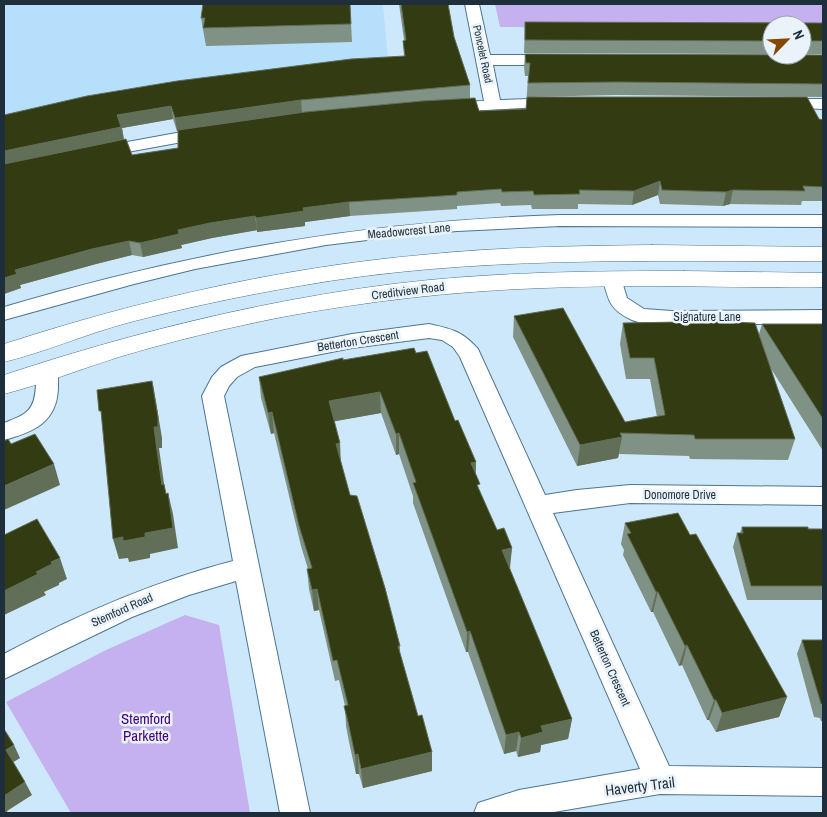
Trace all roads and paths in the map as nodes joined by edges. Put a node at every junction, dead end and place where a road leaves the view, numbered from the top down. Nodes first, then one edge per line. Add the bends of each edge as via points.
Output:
1 (472, 4) edge
2 (484, 60) junction
3 (568, 60) edge
4 (576, 102) edge
5 (762, 103) edge
6 (493, 104) junction
7 (817, 104) edge
8 (427, 108) edge
9 (820, 122) edge
10 (227, 129) edge
11 (87, 154) edge
12 (823, 221) edge
13 (823, 254) edge
14 (613, 279) junction
15 (823, 280) edge
16 (4, 314) edge
17 (823, 317) edge
18 (4, 353) edge
19 (47, 370) junction
20 (4, 385) edge
21 (4, 432) edge
22 (823, 496) edge
23 (538, 506) junction
24 (247, 568) junction
25 (4, 667) edge
26 (660, 780) junction
27 (823, 782) edge
28 (295, 813) edge
29 (489, 813) edge

1 - 2 street, Poncelet Road
2 - 3 street
2 - 6 street, Poncelet Road
4 - 6 street
5 - 7 street
6 - 8 street
7 - 9 street
10 - 11 street
12 - 16 street, Meadowcrest Lane via 662,219 522,222 351,236 230,256 136,277
13 - 18 main road via 552,254 472,257 386,266 228,292 99,323
14 - 15 main road, Creditview Road
14 - 17 street, Signature Lane via 618,301 639,315 672,318
14 - 19 main road, Creditview Road via 450,286 325,302 191,330
19 - 20 main road, Creditview Road
19 - 21 street via 48,397 42,413
22 - 23 street, Donomore Drive via 630,494
23 - 24 street, Betterton Crescent via 470,354 460,342 448,335 429,331 288,353 237,366 220,382 213,396
23 - 26 street, Betterton Crescent
24 - 25 street, Stemford Road via 164,591
24 - 28 street, Betterton Crescent
26 - 27 street, Haverty Trail
26 - 29 street, Haverty Trail via 519,804

